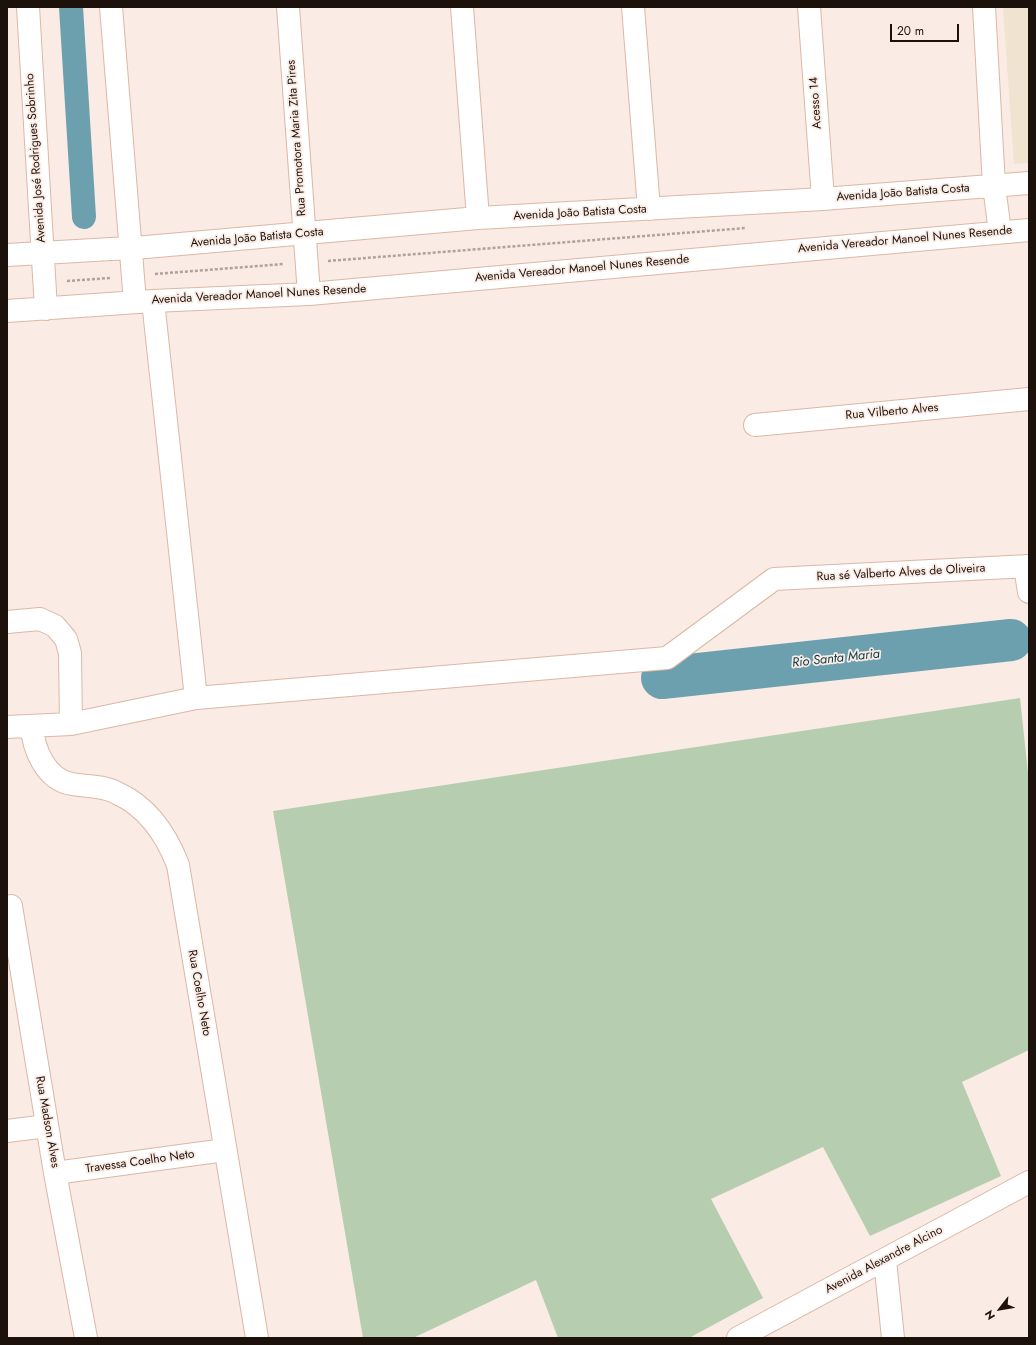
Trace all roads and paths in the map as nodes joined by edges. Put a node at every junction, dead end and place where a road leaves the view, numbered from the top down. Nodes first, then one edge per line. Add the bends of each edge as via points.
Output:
1 (28, 7) edge
2 (111, 7) edge
3 (288, 7) edge
4 (462, 7) edge
5 (633, 7) edge
6 (809, 7) edge
7 (984, 7) edge
8 (1029, 183) edge
9 (994, 186) junction
10 (823, 199) junction
11 (649, 209) junction
12 (478, 218) junction
13 (750, 228) dead end
14 (1029, 230) edge
15 (1000, 232) junction
16 (304, 233) junction
17 (132, 248) junction
18 (42, 252) junction
19 (7, 255) edge
20 (307, 262) junction
21 (133, 276) junction
22 (44, 283) junction
23 (309, 294) junction
24 (144, 302) junction
25 (46, 309) junction
26 (7, 311) edge
27 (1029, 399) edge
28 (755, 425) dead end
29 (1027, 566) edge
30 (1029, 592) edge
31 (7, 622) edge
32 (196, 698) junction
33 (71, 724) junction
34 (32, 726) junction
35 (7, 727) edge
36 (11, 906) dead end
37 (47, 1126) junction
38 (7, 1131) edge
39 (225, 1150) junction
40 (56, 1173) junction
41 (1029, 1182) edge
42 (885, 1260) junction
43 (86, 1338) edge
44 (257, 1338) edge
45 (738, 1338) edge
46 (893, 1338) edge

1 - 18 street, Avenida José Rodrigues Sobrinho
2 - 17 street
3 - 16 street, Rua Promotora Maria Zita Pires
4 - 12 street
5 - 11 street
6 - 10 street, Acesso 14
7 - 9 street
8 - 9 street, Avenida João Batista Costa
9 - 10 street, Avenida João Batista Costa
9 - 15 street
10 - 11 street, Avenida João Batista Costa
11 - 12 street, Avenida João Batista Costa
12 - 16 street, Avenida João Batista Costa
13 - 20 path
14 - 15 street, Avenida Vereador Manoel Nunes Resende
15 - 23 street, Avenida Vereador Manoel Nunes Resende
16 - 17 street, Avenida João Batista Costa
16 - 20 street, Rua Promotora Maria Zita Pires
17 - 18 street, Avenida João Batista Costa
17 - 21 street
18 - 19 street, Avenida João Batista Costa
18 - 22 street, Avenida José Rodrigues Sobrinho
20 - 21 path
20 - 23 street, Rua Promotora Maria Zita Pires
21 - 22 path
21 - 24 street
22 - 25 street, Avenida José Rodrigues Sobrinho
23 - 24 street, Avenida Vereador Manoel Nunes Resende
24 - 25 street, Avenida Vereador Manoel Nunes Resende
24 - 32 street
25 - 26 street, Avenida Vereador Manoel Nunes Resende
27 - 28 street, Rua Vilberto Alves
29 - 30 street
29 - 32 street, Rua sé Valberto Alves de Oliveira via 774,579 667,658
31 - 33 street via 40,619 55,626 66,639 70,653
32 - 33 street
33 - 34 street
34 - 35 street
34 - 39 street, Rua Coelho Neto via 40,759 53,774 71,784 98,786 128,799 155,821 172,851 178,865
36 - 37 street, Rua Madson Alves
37 - 38 street
37 - 40 street, Rua Madson Alves
39 - 40 street, Travessa Coelho Neto
39 - 44 street, Rua Coelho Neto
40 - 43 street, Rua Madson Alves
41 - 42 street, Avenida Alexandre Alcino
42 - 45 street, Avenida Alexandre Alcino
42 - 46 street

